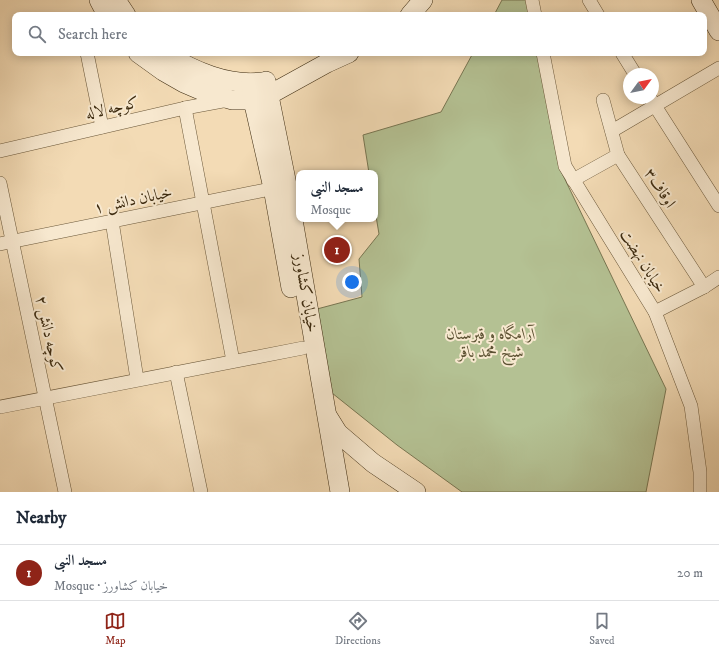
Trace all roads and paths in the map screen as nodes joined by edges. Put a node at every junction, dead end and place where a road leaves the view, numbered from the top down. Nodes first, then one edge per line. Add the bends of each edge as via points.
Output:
1 (99, 0) edge
2 (116, 0) edge
3 (431, 0) edge
4 (532, 0) edge
5 (589, 0) edge
6 (701, 0) edge
7 (714, 0) edge
8 (719, 8) edge
9 (415, 9) edge
10 (105, 12) edge
11 (124, 12) edge
12 (534, 12) edge
13 (596, 12) edge
14 (719, 31) edge
15 (88, 56) edge
16 (142, 56) edge
17 (169, 56) edge
18 (343, 56) edge
19 (544, 56) edge
20 (624, 56) edge
21 (631, 68) edge
22 (719, 68) edge
23 (260, 90) junction
24 (659, 98) edge
25 (232, 100) junction
26 (603, 100) dead end
27 (649, 104) edge
28 (653, 104) edge
29 (185, 108) junction
30 (102, 127) junction
31 (612, 131) junction
32 (0, 151) edge
33 (618, 155) junction
34 (574, 180) junction
35 (0, 183) edge
36 (280, 187) junction
37 (203, 203) junction
38 (719, 206) edge
39 (112, 221) junction
40 (6, 243) edge
41 (719, 277) edge
42 (704, 287) junction
43 (655, 312) junction
44 (302, 348) junction
45 (233, 361) junction
46 (176, 372) junction
47 (137, 379) junction
48 (45, 397) junction
49 (0, 406) edge
50 (326, 415) junction
51 (338, 433) junction
52 (65, 492) edge
53 (201, 492) edge
54 (329, 492) edge
55 (340, 492) edge
56 (416, 492) edge
57 (700, 492) edge

1 - 10 street
2 - 11 street
3 - 9 street
4 - 12 street
5 - 13 street
6 - 14 street
7 - 8 street
15 - 30 street
16 - 25 street via 184,83
17 - 23 street via 191,68
18 - 23 street
19 - 34 street, خیابان نهضت via 565,166
20 - 21 street
22 - 24 street
23 - 25 street
23 - 36 street, خیابان کشاورز
25 - 29 street, کوچه لاله
26 - 31 street, اوقاف۳
27 - 31 street
28 - 38 street
29 - 30 street, کوچه لاله
29 - 37 street
30 - 32 street, کوچه لاله
31 - 33 street, اوقاف۳
33 - 34 street
33 - 42 street, اوقاف۳
34 - 43 street, خیابان نهضت
35 - 40 street, کوچه دانش ۲
36 - 37 street, خیابان دانش ۱
36 - 44 street, خیابان کشاورز
36 - 50 street, خیابان کشاورز
37 - 39 street, خیابان دانش ۱
37 - 45 street
39 - 40 street, خیابان دانش ۱
39 - 47 street
40 - 48 street, کوچه دانش ۲
41 - 42 street
42 - 43 street
43 - 57 street, خیابان نهضت via 691,406 700,472
44 - 45 street
44 - 54 street, خیابان کشاورز
45 - 46 street
46 - 47 street
46 - 53 street
47 - 48 street
48 - 49 street
48 - 52 street, کوچه دانش ۲
50 - 51 street
50 - 55 street, خیابان کشاورز
51 - 55 street
51 - 56 street via 373,463

